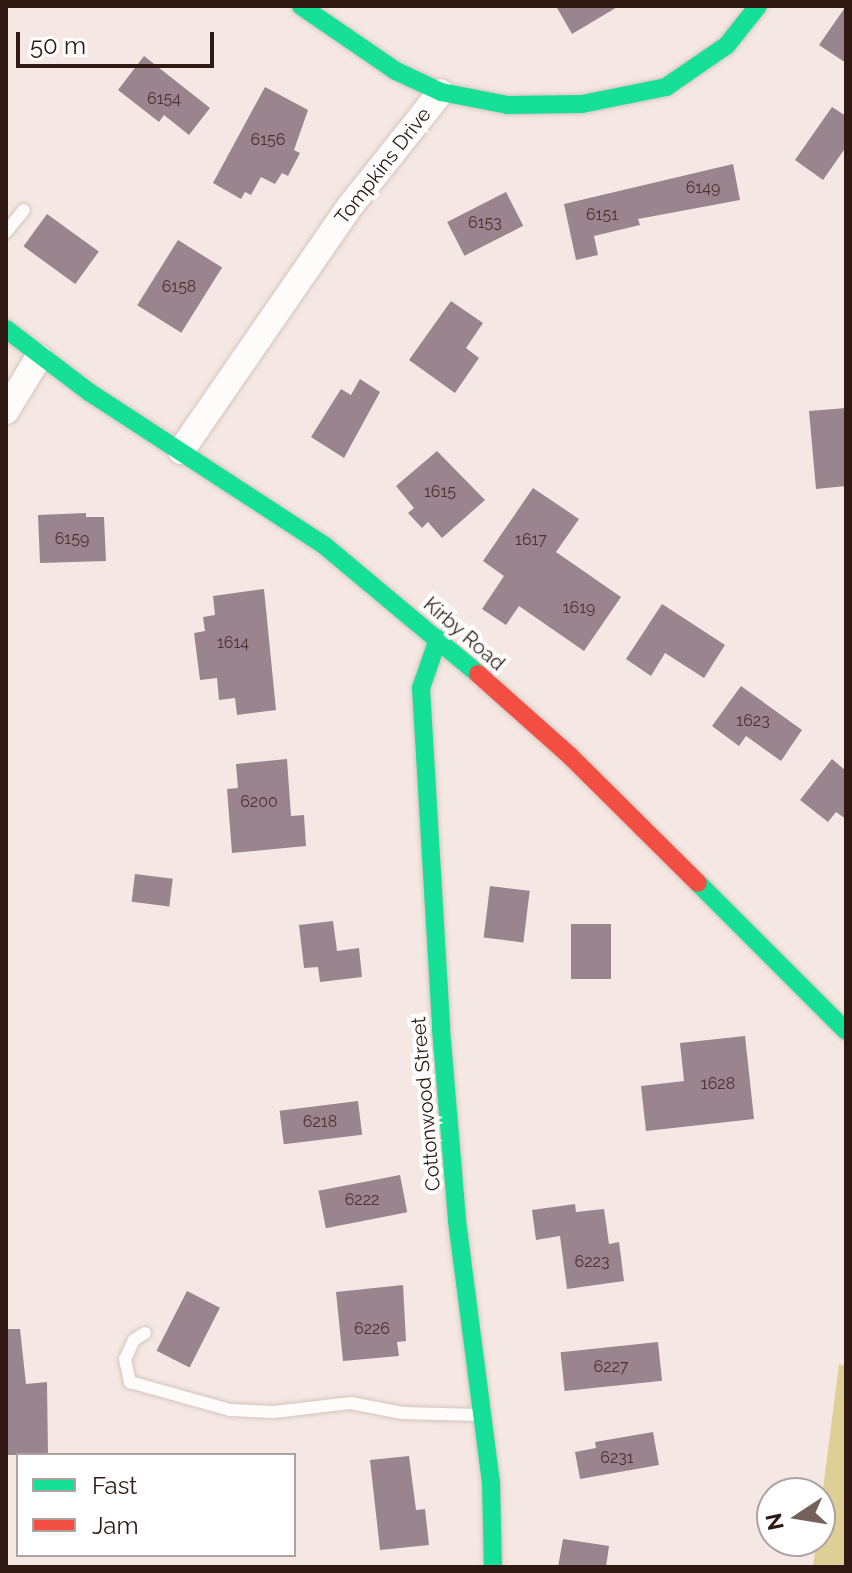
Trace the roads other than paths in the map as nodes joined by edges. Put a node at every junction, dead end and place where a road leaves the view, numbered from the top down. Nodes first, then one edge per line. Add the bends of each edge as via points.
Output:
1 (301, 6) edge
2 (758, 6) edge
3 (441, 92) junction
4 (24, 210) dead end
5 (6, 232) edge
6 (6, 329) edge
7 (39, 357) junction
8 (6, 411) edge
9 (181, 451) junction
10 (438, 639) junction
11 (846, 1031) edge
12 (145, 1333) dead end
13 (481, 1415) junction
14 (493, 1567) edge

1 - 3 street via 396,71
2 - 3 street, Tompkins Drive via 727,45 696,70 666,87 627,98 508,105
3 - 9 street, Tompkins Drive via 351,205
4 - 5 lane
6 - 7 street, Kirby Road
7 - 8 street
7 - 9 street, Kirby Road
9 - 10 street, Kirby Road via 325,546
10 - 11 street, Kirby Road via 570,756
10 - 13 street, Cottonwood Street via 425,664 421,688 442,1044
12 - 13 lane via 134,1340 125,1359 130,1382 230,1410 274,1412 351,1403 402,1413
13 - 14 street, Cottonwood Street via 491,1482

